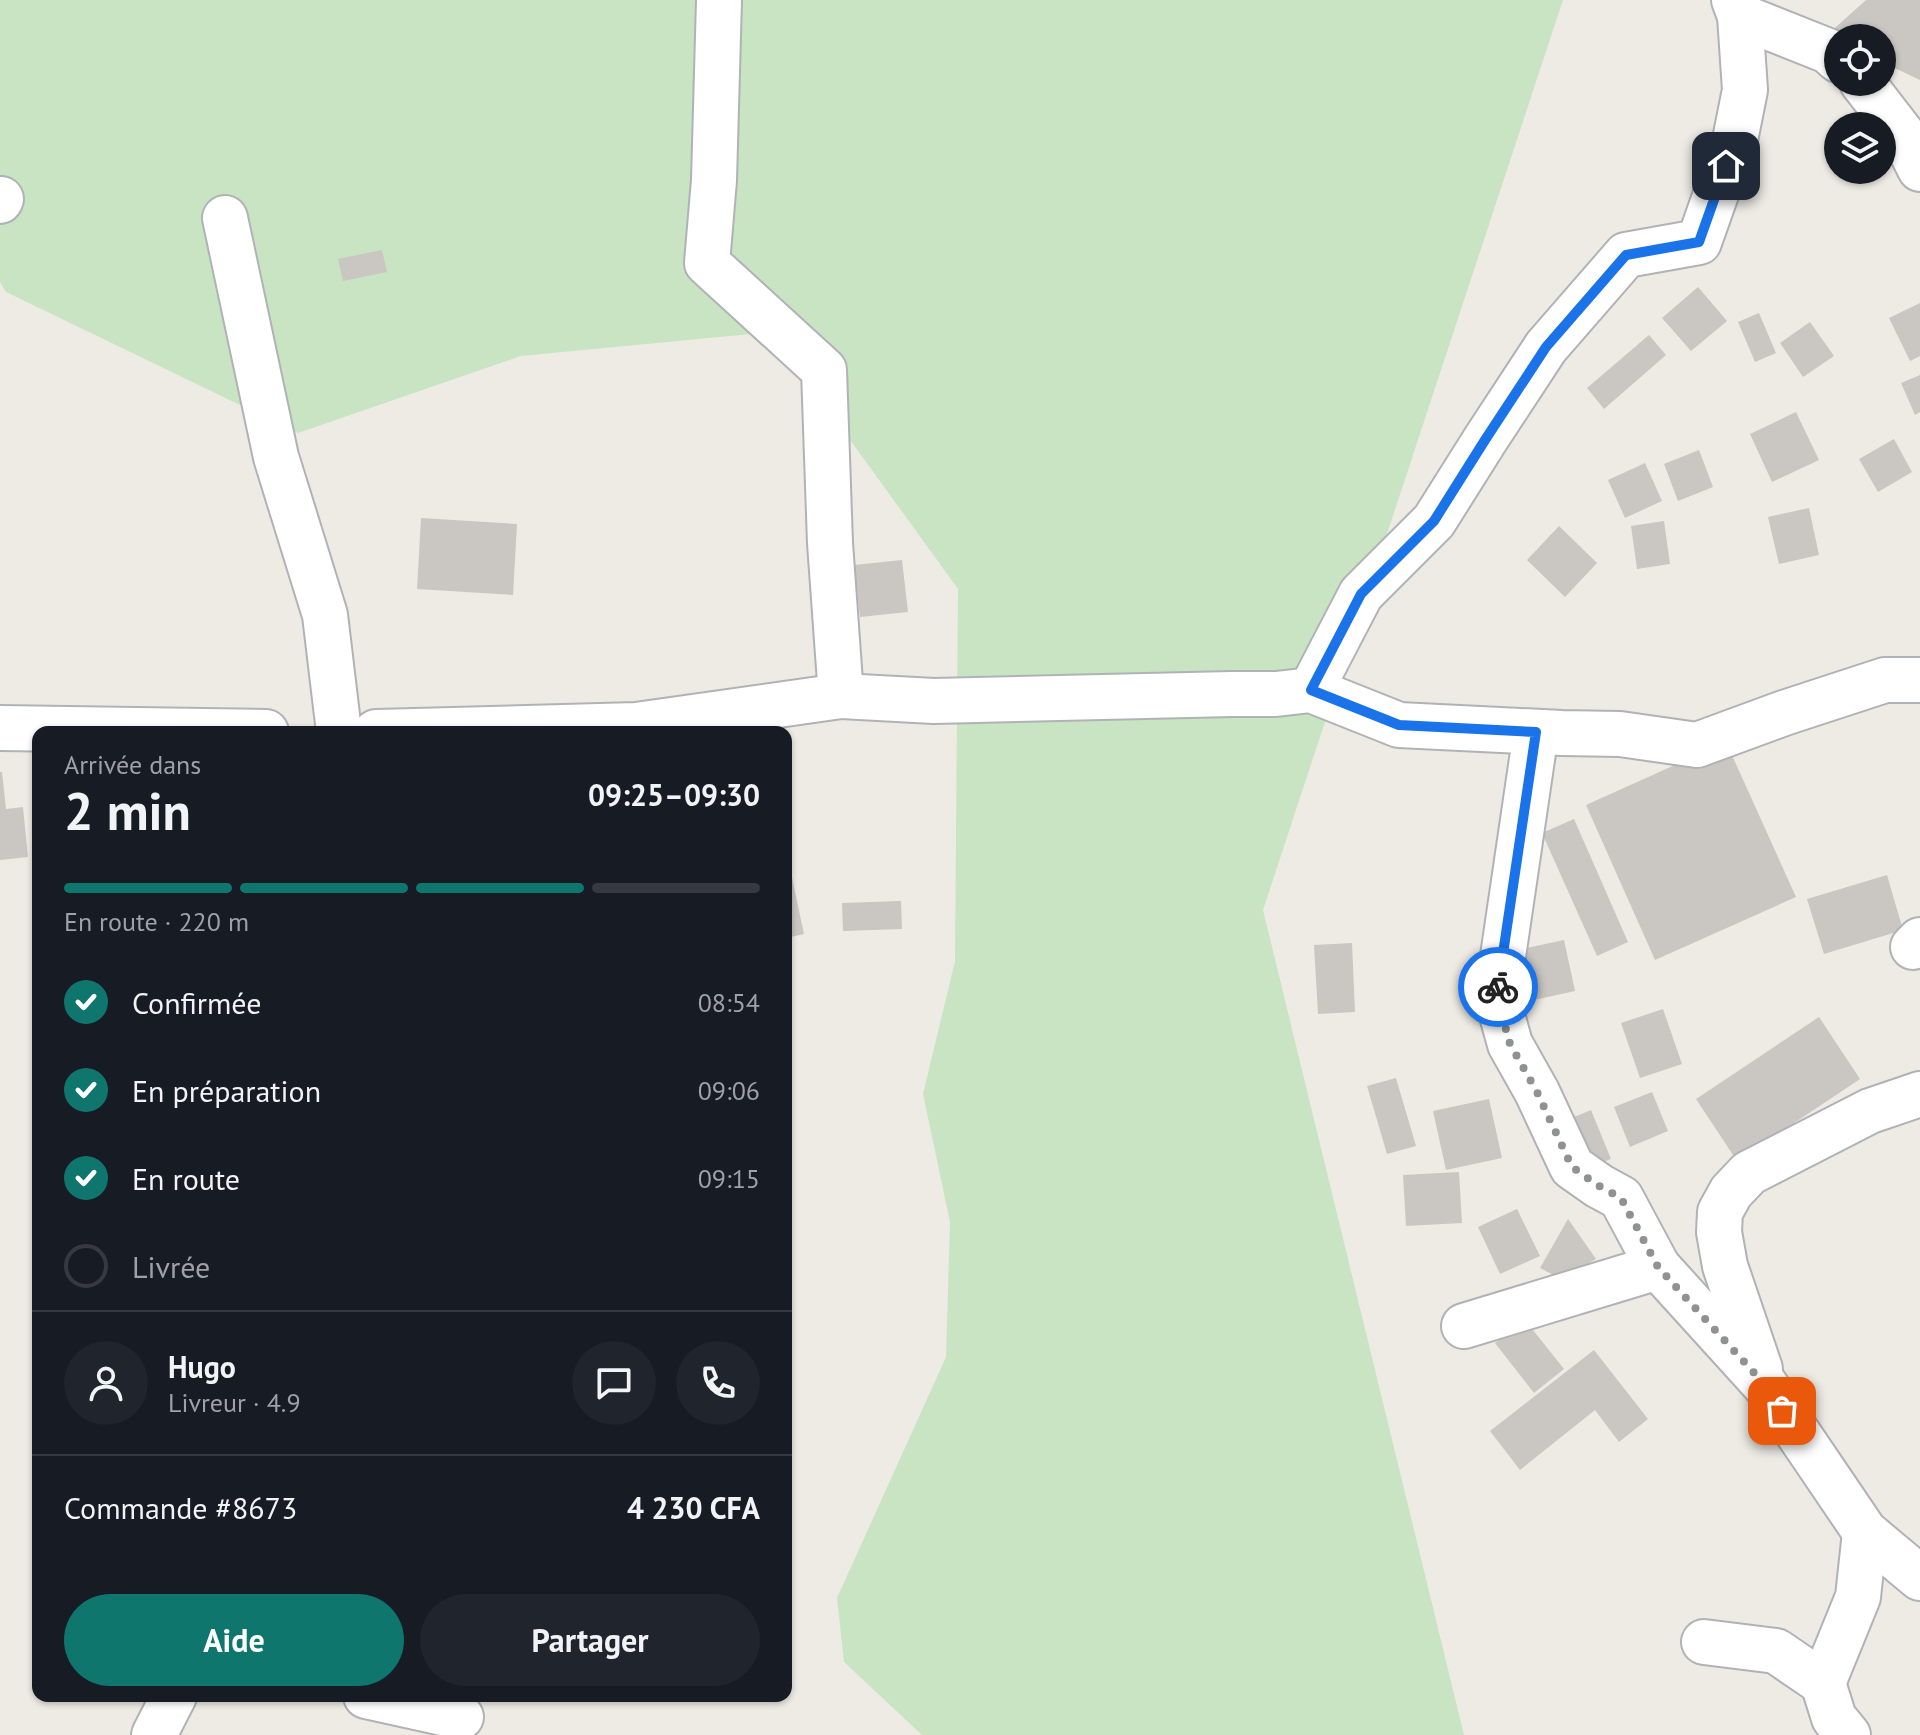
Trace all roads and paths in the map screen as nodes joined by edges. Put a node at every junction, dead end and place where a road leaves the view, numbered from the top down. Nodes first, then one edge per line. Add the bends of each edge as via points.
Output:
1 (719, 0) edge
2 (1737, 8) edge
3 (1824, 49) edge
4 (1873, 96) edge
5 (1920, 169) edge
6 (225, 218) dead end
7 (1920, 680) edge
8 (1311, 690) junction
9 (841, 696) junction
10 (338, 726) edge
11 (652, 726) edge
12 (0, 728) edge
13 (32, 728) edge
14 (1536, 732) junction
15 (1920, 1094) edge
16 (1658, 1267) junction
17 (1464, 1326) dead end
18 (1766, 1386) junction
19 (1865, 1532) junction
20 (1920, 1578) edge
21 (1704, 1642) dead end
22 (1823, 1683) junction
23 (171, 1702) edge
24 (395, 1702) edge
25 (462, 1716) edge
26 (154, 1735) edge
27 (1848, 1735) edge

1 - 9 street via 707,263 824,370
2 - 3 street
2 - 8 street via 1745,90 1735,140 1699,242 1626,255 1546,347 1434,521 1361,594
4 - 5 street via 1903,135
6 - 10 street via 276,457 325,615
7 - 14 street via 1885,680 1697,745 1620,734
8 - 9 street via 934,701
8 - 14 street via 1399,725
9 - 11 street
12 - 13 street
14 - 16 street via 1497,997 1510,1044 1572,1167 1621,1198
15 - 18 street via 1870,1111 1749,1173 1720,1212 1725,1266
16 - 17 street
16 - 18 street
18 - 19 street
19 - 20 street
19 - 22 street via 1858,1597
21 - 22 street via 1776,1651
22 - 27 street via 1834,1718
23 - 26 street
24 - 25 street

